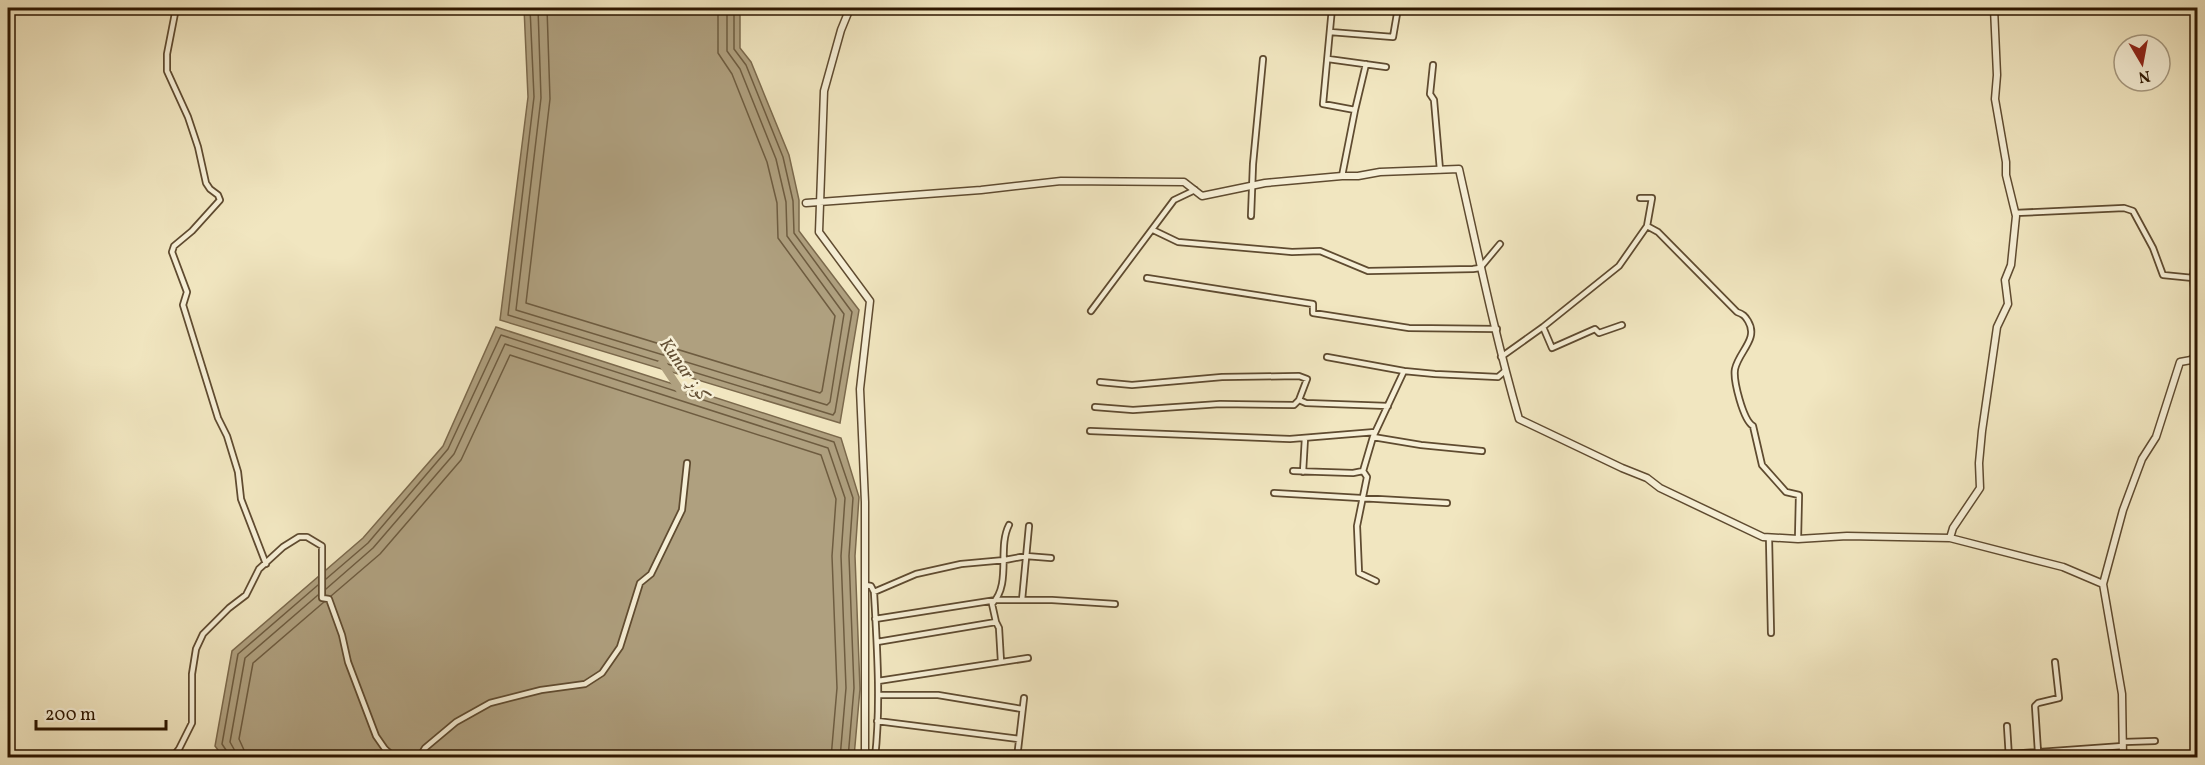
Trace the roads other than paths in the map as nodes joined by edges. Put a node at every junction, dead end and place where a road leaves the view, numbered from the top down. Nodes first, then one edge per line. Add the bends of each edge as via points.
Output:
1 (176, 8) edge
2 (850, 8) edge
3 (1332, 8) edge
4 (1398, 8) edge
5 (1995, 8) edge
6 (1330, 32) junction
7 (1263, 59) dead end
8 (1328, 59) junction
9 (1366, 64) junction
10 (1433, 65) dead end
11 (1386, 67) dead end
12 (1355, 110) junction
13 (1440, 170) junction
14 (1342, 176) junction
15 (1252, 186) junction
16 (1195, 190) junction
17 (1640, 198) dead end
18 (820, 201) junction
19 (806, 202) dead end
20 (2015, 213) junction
21 (1251, 216) dead end
22 (1647, 226) junction
23 (2198, 229) edge
24 (1153, 230) junction
25 (1500, 244) dead end
26 (1480, 268) junction
27 (1147, 278) dead end
28 (2193, 278) junction
29 (1091, 311) dead end
30 (1622, 325) dead end
31 (1543, 327) junction
32 (2198, 328) edge
33 (1497, 329) junction
34 (2198, 353) edge
35 (1327, 357) dead end
36 (1501, 357) junction
37 (1404, 370) junction
38 (1505, 371) junction
39 (1100, 382) dead end
40 (1299, 400) junction
41 (1388, 406) junction
42 (1095, 407) dead end
43 (1090, 431) dead end
44 (1374, 434) junction
45 (1305, 438) junction
46 (1482, 451) dead end
47 (687, 463) dead end
48 (1293, 471) dead end
49 (1363, 471) junction
50 (1303, 472) junction
51 (1274, 493) dead end
52 (1364, 498) junction
53 (1447, 503) dead end
54 (1009, 525) dead end
55 (1029, 526) dead end
56 (1769, 538) junction
57 (1950, 538) junction
58 (1798, 539) junction
59 (1026, 556) junction
60 (1051, 558) dead end
61 (1005, 560) junction
62 (266, 564) junction
63 (1376, 581) dead end
64 (2103, 584) junction
65 (865, 585) junction
66 (874, 592) junction
67 (996, 600) junction
68 (1022, 600) junction
69 (1115, 604) dead end
70 (875, 619) junction
71 (996, 622) junction
72 (1771, 633) dead end
73 (877, 642) junction
74 (1028, 658) dead end
75 (1001, 662) junction
76 (2055, 662) dead end
77 (878, 681) junction
78 (878, 695) junction
79 (1024, 698) dead end
80 (1022, 709) junction
81 (877, 721) junction
82 (2007, 726) dead end
83 (1019, 739) junction
84 (2155, 741) dead end
85 (2123, 744) junction
86 (2038, 752) junction
87 (865, 755) edge
88 (875, 756) edge
89 (2009, 756) edge
90 (172, 758) edge
91 (396, 758) edge
92 (419, 758) edge
93 (908, 758) edge
94 (1017, 758) edge
95 (1992, 758) edge
96 (2123, 758) edge

1 - 62 street via 167,71 191,127 206,183 220,200 172,252 187,292 183,305 238,472 241,499
2 - 18 street via 824,91
3 - 6 street
4 - 6 street via 1393,36
5 - 20 street via 1995,99
6 - 8 street
7 - 15 street
8 - 9 street
8 - 12 street via 1323,104
9 - 11 street
9 - 12 street
10 - 13 street via 1431,94
12 - 14 street
13 - 14 street
13 - 26 street via 1459,169
14 - 15 street
15 - 16 street via 1202,196
15 - 21 street
16 - 18 street via 1184,182 1061,181
16 - 24 street via 1174,200
17 - 22 street via 1652,198
18 - 19 street
18 - 65 street via 819,232 870,301 860,389
20 - 28 street via 2124,208 2133,211 2163,275
20 - 57 street via 2006,280 2008,304 1997,327 1982,431 1980,488
22 - 31 street via 1619,266
22 - 58 street via 1658,232 1744,315 1752,328 1752,336 1735,369 1740,401 1748,423 1753,426 1762,465 1786,492 1799,495
23 - 28 street
24 - 26 street via 1178,242 1292,252 1320,250 1368,271
24 - 29 street
25 - 26 street
26 - 33 street
27 - 33 street via 1312,304 1313,313 1363,322 1409,328
28 - 32 street
30 - 31 street via 1599,333 1595,329 1552,348
31 - 36 street
33 - 36 street
34 - 64 street via 2191,360 2180,362 2157,437 2142,459 2123,510
35 - 37 street
36 - 38 street
37 - 38 street via 1498,377
37 - 41 street
38 - 56 street via 1519,419 1647,478 1728,522
39 - 40 street via 1132,385 1222,377 1299,376 1307,379
40 - 41 street
40 - 42 street via 1294,405 1220,404 1133,410
41 - 44 street
43 - 45 street
44 - 45 street
44 - 46 street via 1420,446
44 - 49 street
45 - 50 street
47 - 92 street via 682,510 651,574 640,583 620,648 602,673 585,684 490,703 456,722
48 - 50 street
49 - 50 street
49 - 52 street via 1367,477
51 - 52 street
52 - 53 street
52 - 63 street via 1357,526 1359,573
54 - 61 street via 1004,534
55 - 59 street
56 - 58 street
56 - 72 street
57 - 58 street
57 - 64 street via 2063,567
59 - 60 street
59 - 61 street
59 - 68 street
61 - 66 street via 916,574
61 - 67 street
62 - 90 street via 259,569 246,595 203,634 192,674 192,723
62 - 91 street via 299,537 322,546 322,598 329,600 375,736
64 - 85 street via 2122,694
65 - 66 street
65 - 87 street
66 - 70 street
67 - 68 street
67 - 70 street
67 - 71 street via 992,604
68 - 69 street
70 - 73 street
71 - 73 street
71 - 75 street
73 - 77 street
74 - 75 street
75 - 77 street
76 - 86 street via 2059,698 2035,706
77 - 78 street
78 - 80 street via 938,695
78 - 81 street
79 - 80 street
80 - 83 street
81 - 83 street
81 - 88 street
82 - 89 street
83 - 94 street
84 - 85 street
85 - 86 street
85 - 96 street
86 - 89 street
87 - 88 street
88 - 93 street
89 - 95 street

